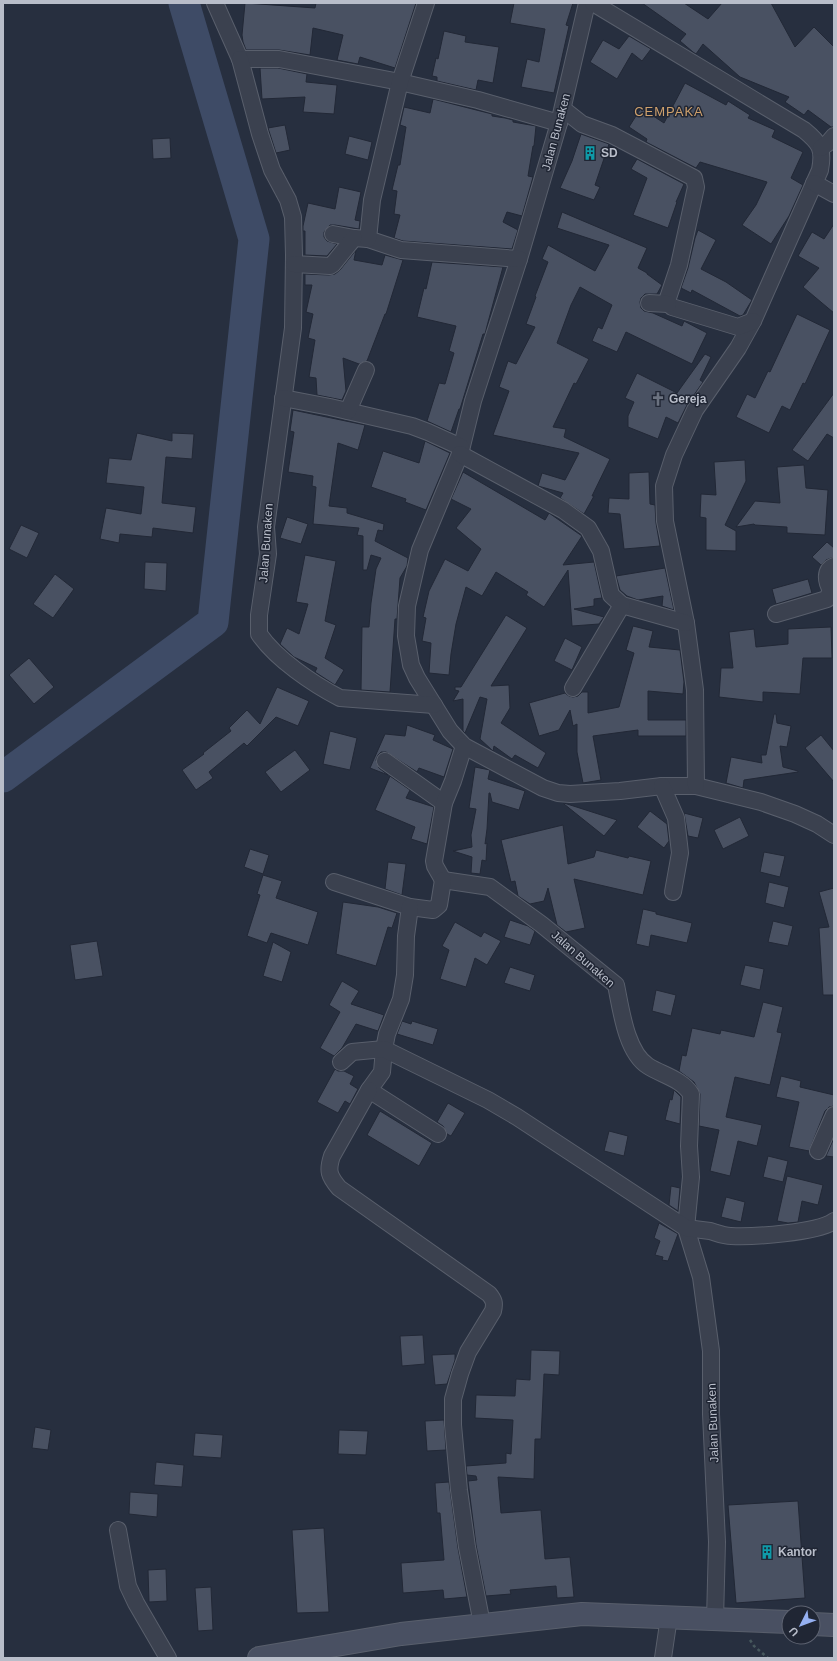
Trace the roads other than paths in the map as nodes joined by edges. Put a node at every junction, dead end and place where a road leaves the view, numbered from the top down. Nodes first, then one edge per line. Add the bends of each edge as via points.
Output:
1 (215, 3) edge
2 (426, 3) edge
3 (587, 3) edge
4 (593, 3) edge
5 (240, 60) junction
6 (400, 82) junction
7 (561, 116) junction
8 (834, 136) edge
9 (821, 148) junction
10 (814, 183) junction
11 (834, 194) edge
12 (332, 234) dead end
13 (361, 239) junction
14 (519, 259) junction
15 (294, 264) junction
16 (649, 302) dead end
17 (668, 304) junction
18 (753, 321) junction
19 (366, 370) dead end
20 (283, 398) junction
21 (348, 411) junction
22 (461, 451) junction
23 (834, 566) edge
24 (622, 605) junction
25 (776, 614) dead end
26 (686, 623) junction
27 (574, 688) dead end
28 (434, 705) junction
29 (464, 746) junction
30 (385, 761) dead end
31 (662, 786) junction
32 (696, 786) junction
33 (444, 803) junction
34 (834, 835) edge
35 (443, 880) junction
36 (334, 882) dead end
37 (673, 892) dead end
38 (410, 907) junction
39 (384, 1049) junction
40 (341, 1062) dead end
41 (369, 1090) junction
42 (834, 1115) edge
43 (438, 1134) dead end
44 (818, 1151) dead end
45 (834, 1220) edge
46 (686, 1228) junction
47 (118, 1530) dead end
48 (669, 1617) junction
49 (715, 1620) junction
50 (781, 1622) edge
51 (482, 1624) junction
52 (821, 1624) edge
53 (834, 1625) edge
54 (168, 1658) edge
55 (259, 1658) edge
56 (663, 1658) edge

1 - 5 street, Jalan Bunaken
2 - 6 street
3 - 7 street, Jalan Bunaken
4 - 9 street via 804,130
5 - 6 street via 279,59
5 - 15 street, Jalan Bunaken via 272,170 288,200 293,217
6 - 7 street
6 - 13 street
7 - 14 street, Jalan Bunaken
7 - 17 street via 612,135 694,178 696,187
8 - 9 street
9 - 10 street via 822,161
10 - 11 street
10 - 18 street
12 - 13 street
13 - 14 street via 401,250
13 - 15 street via 330,266
14 - 22 street, Jalan Bunaken via 474,401
15 - 20 street, Jalan Bunaken via 293,328
16 - 17 street
17 - 18 street via 738,327
18 - 26 street via 738,348 695,410 674,454 664,486 665,521
19 - 21 street
20 - 21 street
20 - 28 street, Jalan Bunaken via 266,527 268,554 259,616 259,634 281,659 340,698
21 - 22 street via 412,426
22 - 24 street via 564,510 588,528 601,551 611,595
22 - 28 street, Jalan Bunaken via 420,550 407,606 406,636 411,665
23 - 25 street via 827,573 828,586 831,590 827,599
24 - 26 street
24 - 27 street
26 - 32 street via 695,690
28 - 29 street, Jalan Bunaken via 450,731
29 - 31 street, Jalan Bunaken via 543,788 558,793 620,791
29 - 33 street
30 - 33 street
31 - 32 street, Jalan Bunaken
31 - 37 street via 676,818 680,853
32 - 34 street, Jalan Bunaken via 761,802 802,817
33 - 35 street via 434,861 434,866
35 - 38 street via 439,905 436,908 427,910
35 - 46 street, Jalan Bunaken via 490,887 541,924 616,985 625,1030 636,1052 646,1065 687,1087 691,1094 690,1177
36 - 38 street
38 - 39 street via 401,999
39 - 40 street via 352,1052
39 - 41 street via 382,1072
39 - 46 street via 517,1116
41 - 43 street
41 - 51 street via 332,1156 328,1167 331,1178 339,1188 489,1294 495,1304 468,1352 453,1399 459,1490
42 - 44 street
45 - 46 street via 828,1225 813,1229 759,1235 730,1236
46 - 49 street, Jalan Bunaken via 701,1277 711,1351 717,1542
47 - 54 street via 128,1586
48 - 49 main road
48 - 51 main road via 582,1614
48 - 56 street
49 - 50 main road
51 - 55 main road via 344,1643
52 - 53 main road

